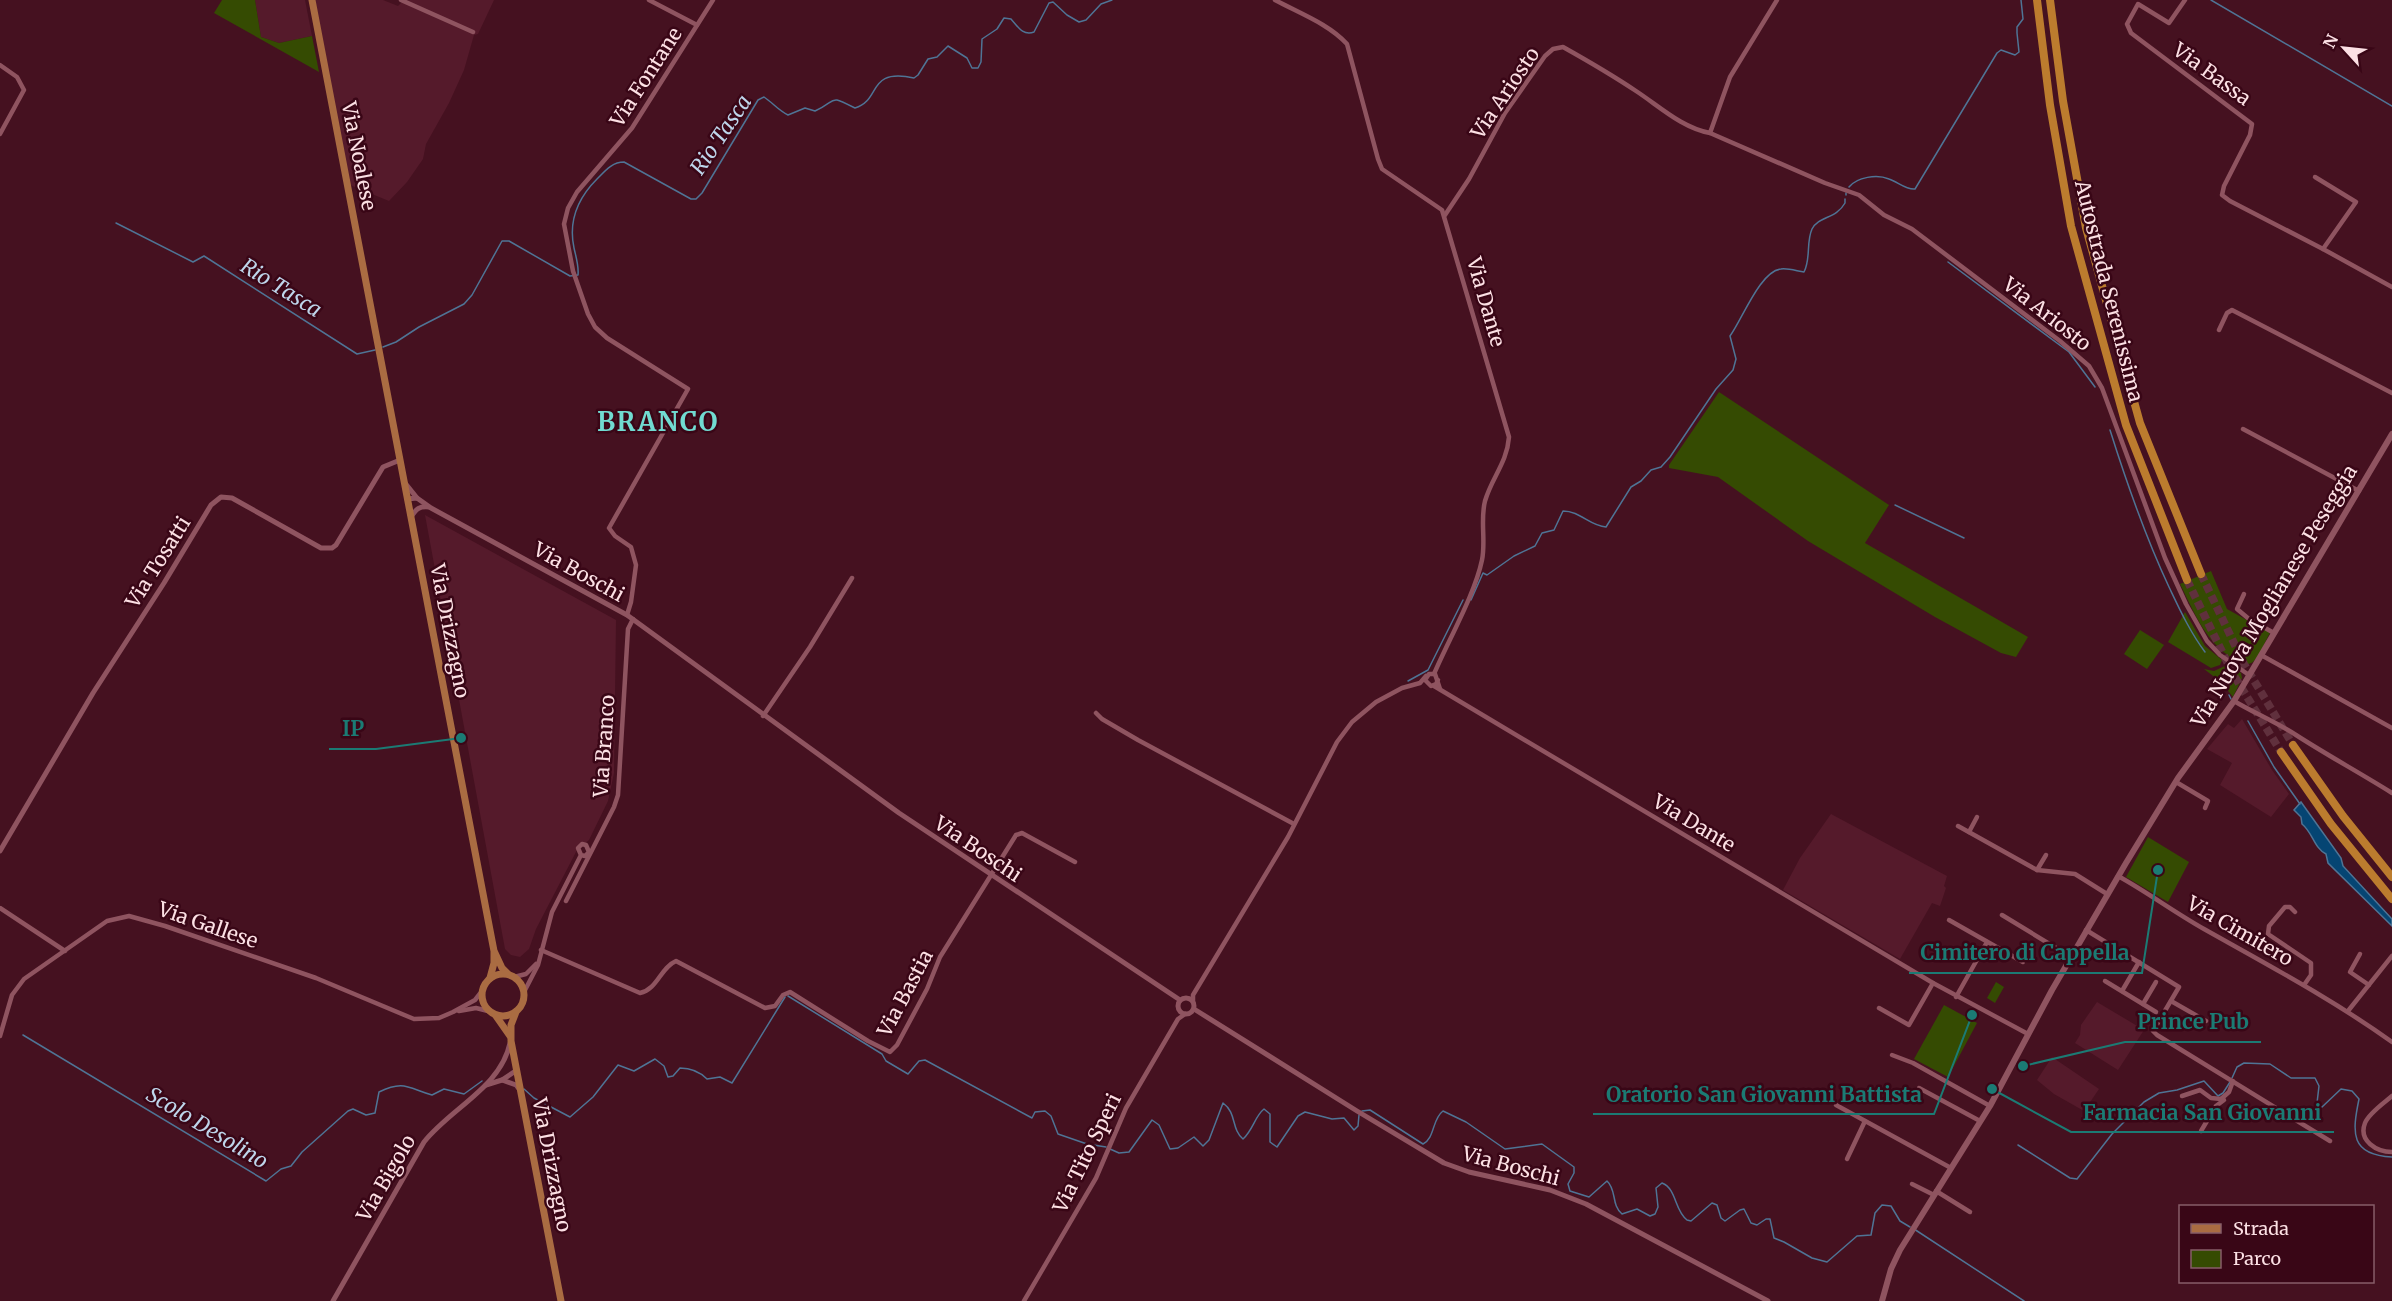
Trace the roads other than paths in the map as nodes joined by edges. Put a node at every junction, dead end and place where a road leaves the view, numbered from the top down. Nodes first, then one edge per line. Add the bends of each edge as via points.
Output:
1 (312, 0) edge
2 (401, 0) edge
3 (649, 0) edge
4 (713, 0) edge
5 (1275, 0) edge
6 (1777, 0) edge
7 (2037, 0) edge
8 (2050, 0) edge
9 (2185, 0) edge
10 (697, 25) junction
11 (473, 32) dead end
12 (0, 65) edge
13 (1710, 133) junction
14 (0, 134) edge
15 (2315, 177) dead end
16 (1445, 215) junction
17 (2323, 249) junction
18 (2392, 287) edge
19 (373, 318) joint
20 (2219, 330) dead end
21 (2392, 393) edge
22 (2243, 429) dead end
23 (2392, 434) edge
24 (400, 460) junction
25 (404, 482) junction
26 (2359, 490) junction
27 (417, 498) junction
28 (407, 499) junction
29 (423, 506) junction
30 (431, 508) junction
31 (411, 517) junction
32 (2201, 574) tunnel mouth
33 (852, 578) dead end
34 (2187, 580) tunnel mouth
35 (2244, 594) dead end
36 (627, 615) junction
37 (633, 619) junction
38 (2274, 633) junction
39 (2261, 655) junction
40 (1434, 674) junction
41 (2249, 675) junction
42 (1426, 676) junction
43 (1438, 680) junction
44 (1420, 682) junction
45 (1431, 686) junction
46 (1440, 689) junction
47 (2234, 701) junction
48 (1096, 713) dead end
49 (763, 716) junction
50 (2392, 728) edge
51 (2293, 745) tunnel mouth
52 (2281, 752) tunnel mouth
53 (2176, 782) junction
54 (2392, 793) edge
55 (2205, 808) dead end
56 (1977, 817) dead end
57 (1294, 824) junction
58 (1958, 826) dead end
59 (1969, 832) junction
60 (0, 851) edge
61 (581, 855) dead end
62 (2046, 855) dead end
63 (1075, 862) dead end
64 (2037, 870) junction
65 (990, 875) junction
66 (2118, 876) junction
67 (2392, 877) edge
68 (2107, 894) junction
69 (2392, 899) edge
70 (566, 901) dead end
71 (0, 908) edge
72 (2295, 912) dead end
73 (2002, 915) dead end
74 (1949, 920) dead end
75 (2086, 930) junction
76 (1987, 942) junction
77 (541, 950) junction
78 (65, 951) junction
79 (494, 951) junction
80 (2360, 954) dead end
81 (2392, 956) edge
82 (2071, 957) junction
83 (539, 959) junction
84 (2024, 962) dead end
85 (2139, 962) junction
86 (511, 976) junction
87 (490, 978) junction
88 (2105, 981) dead end
89 (2156, 982) dead end
90 (1933, 983) junction
91 (2304, 985) junction
92 (2369, 985) junction
93 (2122, 991) junction
94 (482, 992) junction
95 (524, 992) junction
96 (1956, 997) junction
97 (1193, 998) junction
98 (1183, 999) junction
99 (2171, 1000) junction
100 (2143, 1004) junction
101 (1879, 1008) dead end
102 (1194, 1009) junction
103 (1179, 1010) junction
104 (488, 1011) junction
105 (516, 1011) junction
106 (2348, 1011) junction
107 (453, 1012) junction
108 (2156, 1012) dead end
109 (1185, 1014) junction
110 (496, 1016) junction
111 (1178, 1019) junction
112 (2206, 1021) dead end
113 (2028, 1034) junction
114 (0, 1036) edge
115 (510, 1038) junction
116 (2392, 1042) edge
117 (1893, 1055) dead end
118 (517, 1070) junction
119 (502, 1080) junction
120 (2234, 1081) junction
121 (485, 1086) junction
122 (1918, 1088) dead end
123 (520, 1090) junction
124 (2182, 1096) dead end
125 (2392, 1096) edge
126 (1836, 1105) dead end
127 (1990, 1106) junction
128 (1865, 1121) junction
129 (1980, 1121) junction
130 (2201, 1131) dead end
131 (2330, 1141) dead end
132 (2392, 1152) edge
133 (1847, 1159) dead end
134 (1951, 1168) junction
135 (1912, 1184) dead end
136 (1935, 1193) junction
137 (1970, 1212) dead end
138 (333, 1301) edge
139 (561, 1301) edge
140 (1024, 1301) edge
141 (1768, 1301) edge
142 (1882, 1301) edge

1 - 19 main road, Via Noalese
2 - 11 street
3 - 10 street, Via Fontane
4 - 10 street, Via Fontane
5 - 16 street via 1340,36 1347,44 1382,169 1430,200
6 - 13 street via 1730,77
7 - 34 highway, Autostrada Serenissima via 2071,226 2126,425
8 - 32 highway, Autostrada Serenissima via 2086,228 2140,423
9 - 17 street, Via Bassa via 2169,23 2138,4 2128,19 2128,29 2252,124 2224,186 2224,198
10 - 36 street, Via Fontane via 619,146 583,183 565,216 564,233 576,282 588,314 600,332 688,389 609,528 631,547 636,565
12 - 14 street via 17,77 24,90
13 - 16 street, Via Ariosto via 1677,119 1563,47 1553,49 1505,113
13 - 41 street, Via Ariosto via 1859,195 1884,215 1912,229 2081,358 2102,388 2186,604 2207,641
15 - 17 street via 2356,202
16 - 40 street, Via Dante via 1509,437 1508,453 1484,506 1478,576
17 - 18 street, Via Bassa
19 - 24 main road, Via Drizzagno
20 - 21 street via 2232,310
22 - 26 street
23 - 26 main road, Via Nuova Moglianese Peseggia
24 - 25 main road, Via Drizzagno
24 - 60 street, Via Tosatti via 383,467 332,548 321,548 232,498 221,497 211,505
25 - 27 street, Via Boschi
25 - 28 main road, Via Drizzagno
26 - 38 main road, Via Nuova Moglianese Peseggia
27 - 28 street
27 - 30 street, Via Boschi
28 - 29 street, Via Boschi
28 - 31 main road, Via Drizzagno
29 - 30 street, Via Boschi
29 - 31 street
30 - 36 street, Via Boschi
31 - 79 main road, Via Drizzagno
33 - 49 street
35 - 38 street via 2237,609
36 - 37 street, Via Boschi
37 - 49 street, Via Boschi
37 - 70 street, Via Branco via 628,629 618,795
38 - 39 main road, Via Nuova Moglianese Peseggia
39 - 41 main road, Via Nuova Moglianese Peseggia
39 - 50 street
40 - 42 street
40 - 43 street
41 - 47 main road, Via Nuova Moglianese Peseggia
42 - 44 street
42 - 45 street via 1425,682
43 - 45 street
43 - 46 street
44 - 45 street
44 - 57 street via 1376,702 1352,722 1326,761
45 - 46 street, Via Dante
46 - 90 street, Via Dante
47 - 53 main road, Via Nuova Moglianese Peseggia
47 - 54 street
48 - 57 street via 1138,740
49 - 65 street, Via Boschi
51 - 67 highway
52 - 69 highway via 2331,824
53 - 55 street via 2208,801
53 - 66 main road, Via Nuova Moglianese Peseggia
56 - 59 street
57 - 97 street
58 - 59 street
59 - 64 street
61 - 77 street via 552,912
62 - 64 street
63 - 65 street via 1022,833 1016,835
64 - 68 street via 2075,874
65 - 77 street, Via Bastia via 940,957 927,989 890,1052 790,992 775,1006 765,1008 676,961 653,987 640,993
65 - 98 street, Via Boschi
66 - 68 main road, Via Nuova Moglianese Peseggia
66 - 91 street, Via Cimitero
68 - 75 main road, Via Nuova Moglianese Peseggia
71 - 78 street
72 - 91 street via 2285,907 2269,926 2268,934 2311,963 2311,975
73 - 82 street
74 - 76 street
75 - 82 main road, Via Nuova Moglianese Peseggia
75 - 85 street
76 - 84 street
76 - 96 street
77 - 83 street
78 - 107 street, Via Gallese via 107,921 135,917 316,978 404,1016 425,1020
78 - 114 street, Via Gallese via 33,971 17,987
79 - 86 main road, Via Drizzagno
79 - 87 main road, Via Drizzagno
80 - 92 street via 2350,972
81 - 92 street
82 - 113 main road, Via Nuova Moglianese Peseggia
83 - 86 street via 526,974
83 - 95 street
85 - 93 street
85 - 99 street via 2179,987
86 - 87 main road
86 - 95 main road via 519,981
87 - 94 main road
88 - 93 street
89 - 100 street
90 - 96 street, Via Dante
90 - 101 street via 1909,1025
91 - 106 street, Via Cimitero
92 - 106 street
93 - 100 street
94 - 104 main road
94 - 107 street, Via Gallese
95 - 105 main road
96 - 113 street, Via Dante
97 - 98 street, Via Boschi
97 - 102 street
98 - 103 street
99 - 112 street
99 - 120 street via 2153,1031
100 - 108 street
102 - 109 street
102 - 141 street, Via Boschi via 1444,1163 1550,1190 1586,1204
103 - 109 street
103 - 111 street, Via Tito Speri
104 - 107 street, Via Gallese via 476,1008
104 - 110 main road
105 - 110 main road
105 - 115 main road, Via Drizzagno
106 - 116 street, Via Cimitero
109 - 111 street, Via Tito Speri
110 - 115 main road, Via Drizzagno
111 - 140 street, Via Tito Speri via 1126,1108 1096,1178
113 - 127 main road, Via Nuova Moglianese Peseggia
115 - 118 main road, Via Drizzagno
115 - 121 street, Via Bigolo via 505,1061
117 - 127 street
118 - 119 street, Via Bigolo
118 - 123 main road, Via Drizzagno
119 - 121 street, Via Bigolo
119 - 123 street
120 - 124 street via 2221,1099 2211,1098 2200,1090
120 - 130 street via 2234,1090 2216,1106
120 - 131 street
121 - 138 street, Via Bigolo via 424,1142
122 - 129 street
123 - 139 main road, Via Drizzagno
125 - 132 street via 2365,1121 2364,1130 2373,1148
126 - 128 street
127 - 129 main road, Via Nuova Moglianese Peseggia
128 - 133 street
128 - 134 street
129 - 134 main road, Via Nuova Moglianese Peseggia
134 - 136 main road, Via Nuova Moglianese Peseggia
135 - 136 street
136 - 137 street
136 - 142 main road, Via Nuova Moglianese Peseggia via 1895,1259

